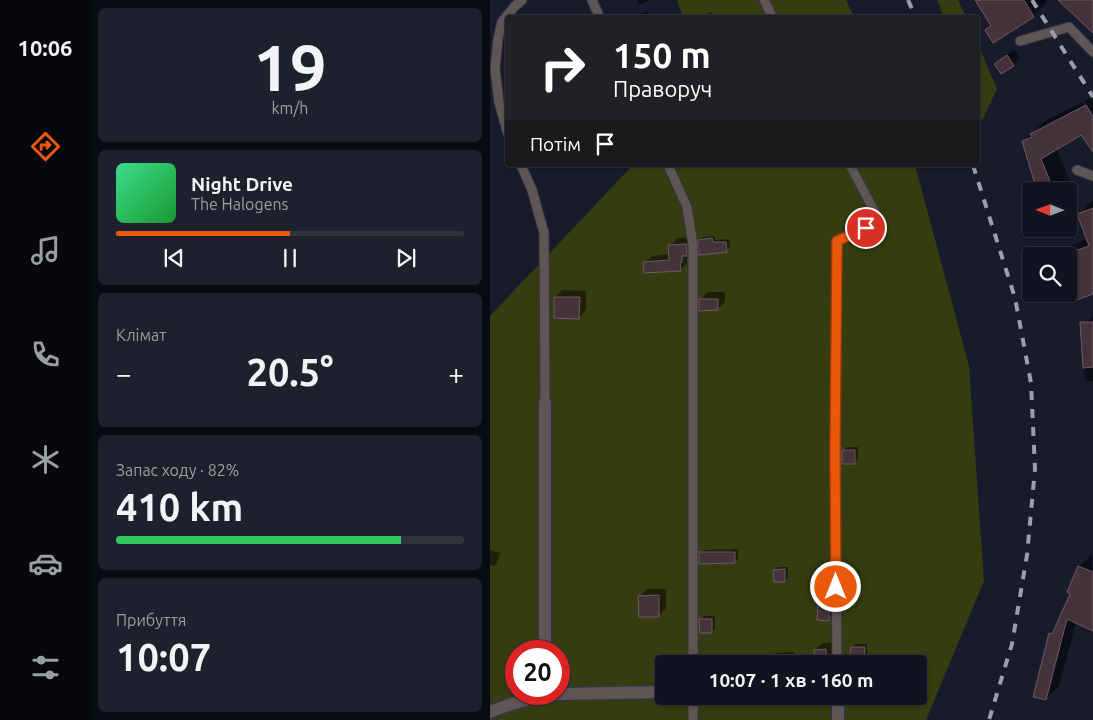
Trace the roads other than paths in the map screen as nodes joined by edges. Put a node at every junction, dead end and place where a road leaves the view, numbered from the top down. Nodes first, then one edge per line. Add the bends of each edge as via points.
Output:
1 (522, 0) edge
2 (592, 0) edge
3 (764, 0) edge
4 (508, 15) edge
5 (599, 15) edge
6 (772, 15) edge
7 (505, 18) edge
8 (498, 39) junction
9 (1020, 40) dead end
10 (505, 42) edge
11 (1093, 52) edge
12 (505, 123) edge
13 (522, 167) edge
14 (669, 167) edge
15 (851, 167) edge
16 (1076, 170) dead end
17 (1093, 176) edge
18 (544, 403) joint
19 (545, 640) edge
20 (693, 655) edge
21 (837, 655) edge
22 (655, 692) edge
23 (570, 694) edge
24 (508, 705) edge
25 (693, 705) edge
26 (838, 705) edge
27 (490, 712) edge
28 (694, 720) edge
29 (838, 720) edge

1 - 4 lane
2 - 5 lane
3 - 6 lane
7 - 8 lane
8 - 10 lane
8 - 12 lane via 495,69
9 - 11 lane via 1070,26
13 - 18 lane via 544,233
14 - 20 lane via 687,207 693,245
15 - 21 lane via 880,222 837,241
16 - 17 lane
18 - 19 street
22 - 23 street
24 - 27 street
25 - 28 lane
26 - 29 street

